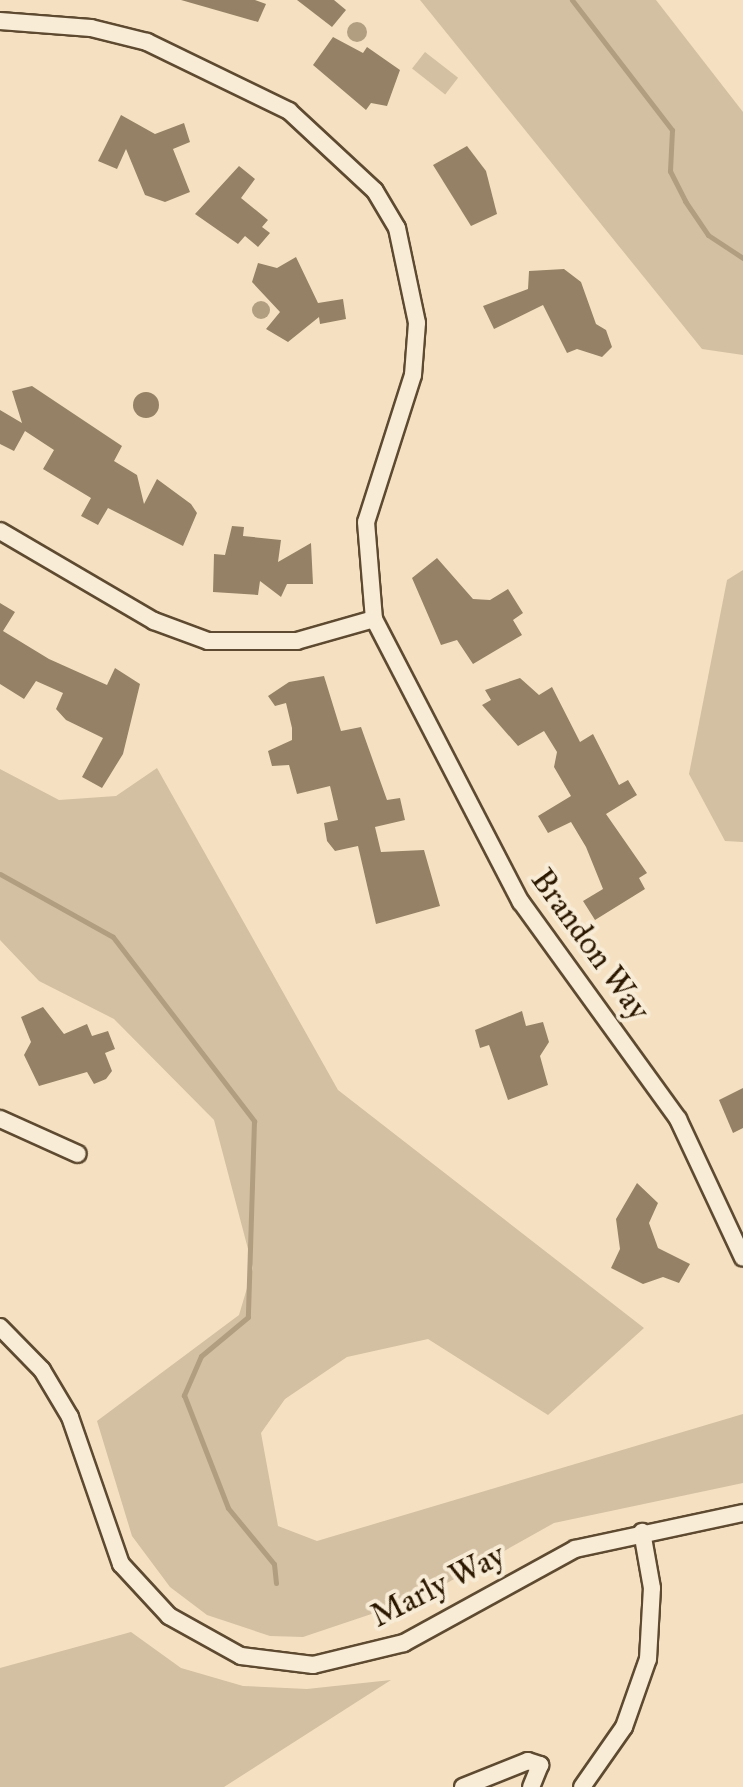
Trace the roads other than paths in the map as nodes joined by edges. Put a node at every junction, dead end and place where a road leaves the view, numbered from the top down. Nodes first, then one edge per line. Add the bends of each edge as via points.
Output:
1 (0, 21) edge
2 (0, 531) edge
3 (374, 619) junction
4 (0, 1119) edge
5 (78, 1154) dead end
6 (743, 1258) edge
7 (0, 1327) edge
8 (743, 1513) edge
9 (642, 1532) junction
10 (463, 1787) edge
11 (531, 1787) edge
12 (582, 1787) edge

1 - 3 street, Brandon Way via 91,28 206,68 289,111 375,191 401,240 417,323 413,375 366,522
2 - 3 street via 154,621 208,641 274,644
3 - 6 street, Brandon Way via 521,902 678,1119
4 - 5 street
7 - 9 street, Marly Way via 42,1370 70,1417 121,1564 169,1616 241,1656 313,1665 404,1643 575,1549
8 - 9 street, Marly Way
9 - 12 street via 652,1588 648,1659 624,1727
10 - 11 street via 528,1761 540,1765

